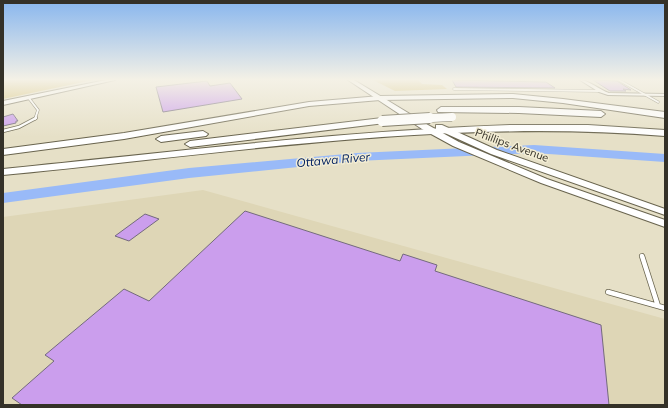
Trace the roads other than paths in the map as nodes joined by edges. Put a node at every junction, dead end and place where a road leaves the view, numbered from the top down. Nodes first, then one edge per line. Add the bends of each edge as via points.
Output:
1 (20, 99) edge
2 (30, 99) edge
3 (372, 99) edge
4 (386, 99) edge
5 (387, 99) edge
6 (543, 99) edge
7 (653, 99) edge
8 (658, 102) dead end
9 (3, 103) edge
10 (665, 115) edge
11 (665, 120) edge
12 (665, 127) edge
13 (428, 129) junction
14 (3, 131) edge
15 (665, 133) edge
16 (445, 135) junction
17 (3, 152) edge
18 (3, 157) edge
19 (3, 166) edge
20 (3, 172) edge
21 (665, 212) edge
22 (665, 224) edge
23 (642, 256) dead end
24 (608, 292) dead end
25 (658, 306) junction
26 (665, 308) edge

1 - 9 main road
2 - 14 lane via 38,110 36,119
3 - 17 highway via 309,104 124,136
4 - 13 main road
5 - 16 main road, Phillips Avenue
6 - 10 highway
7 - 8 lane
11 - 18 highway via 557,111 441,110 374,114
12 - 19 highway, bridge via 547,119 452,117 382,121
13 - 16 highway
13 - 20 highway
15 - 16 highway via 566,128
16 - 21 main road, Phillips Avenue via 463,139
16 - 22 main road, Phillips Avenue via 497,162
23 - 25 lane
24 - 25 lane
25 - 26 lane

